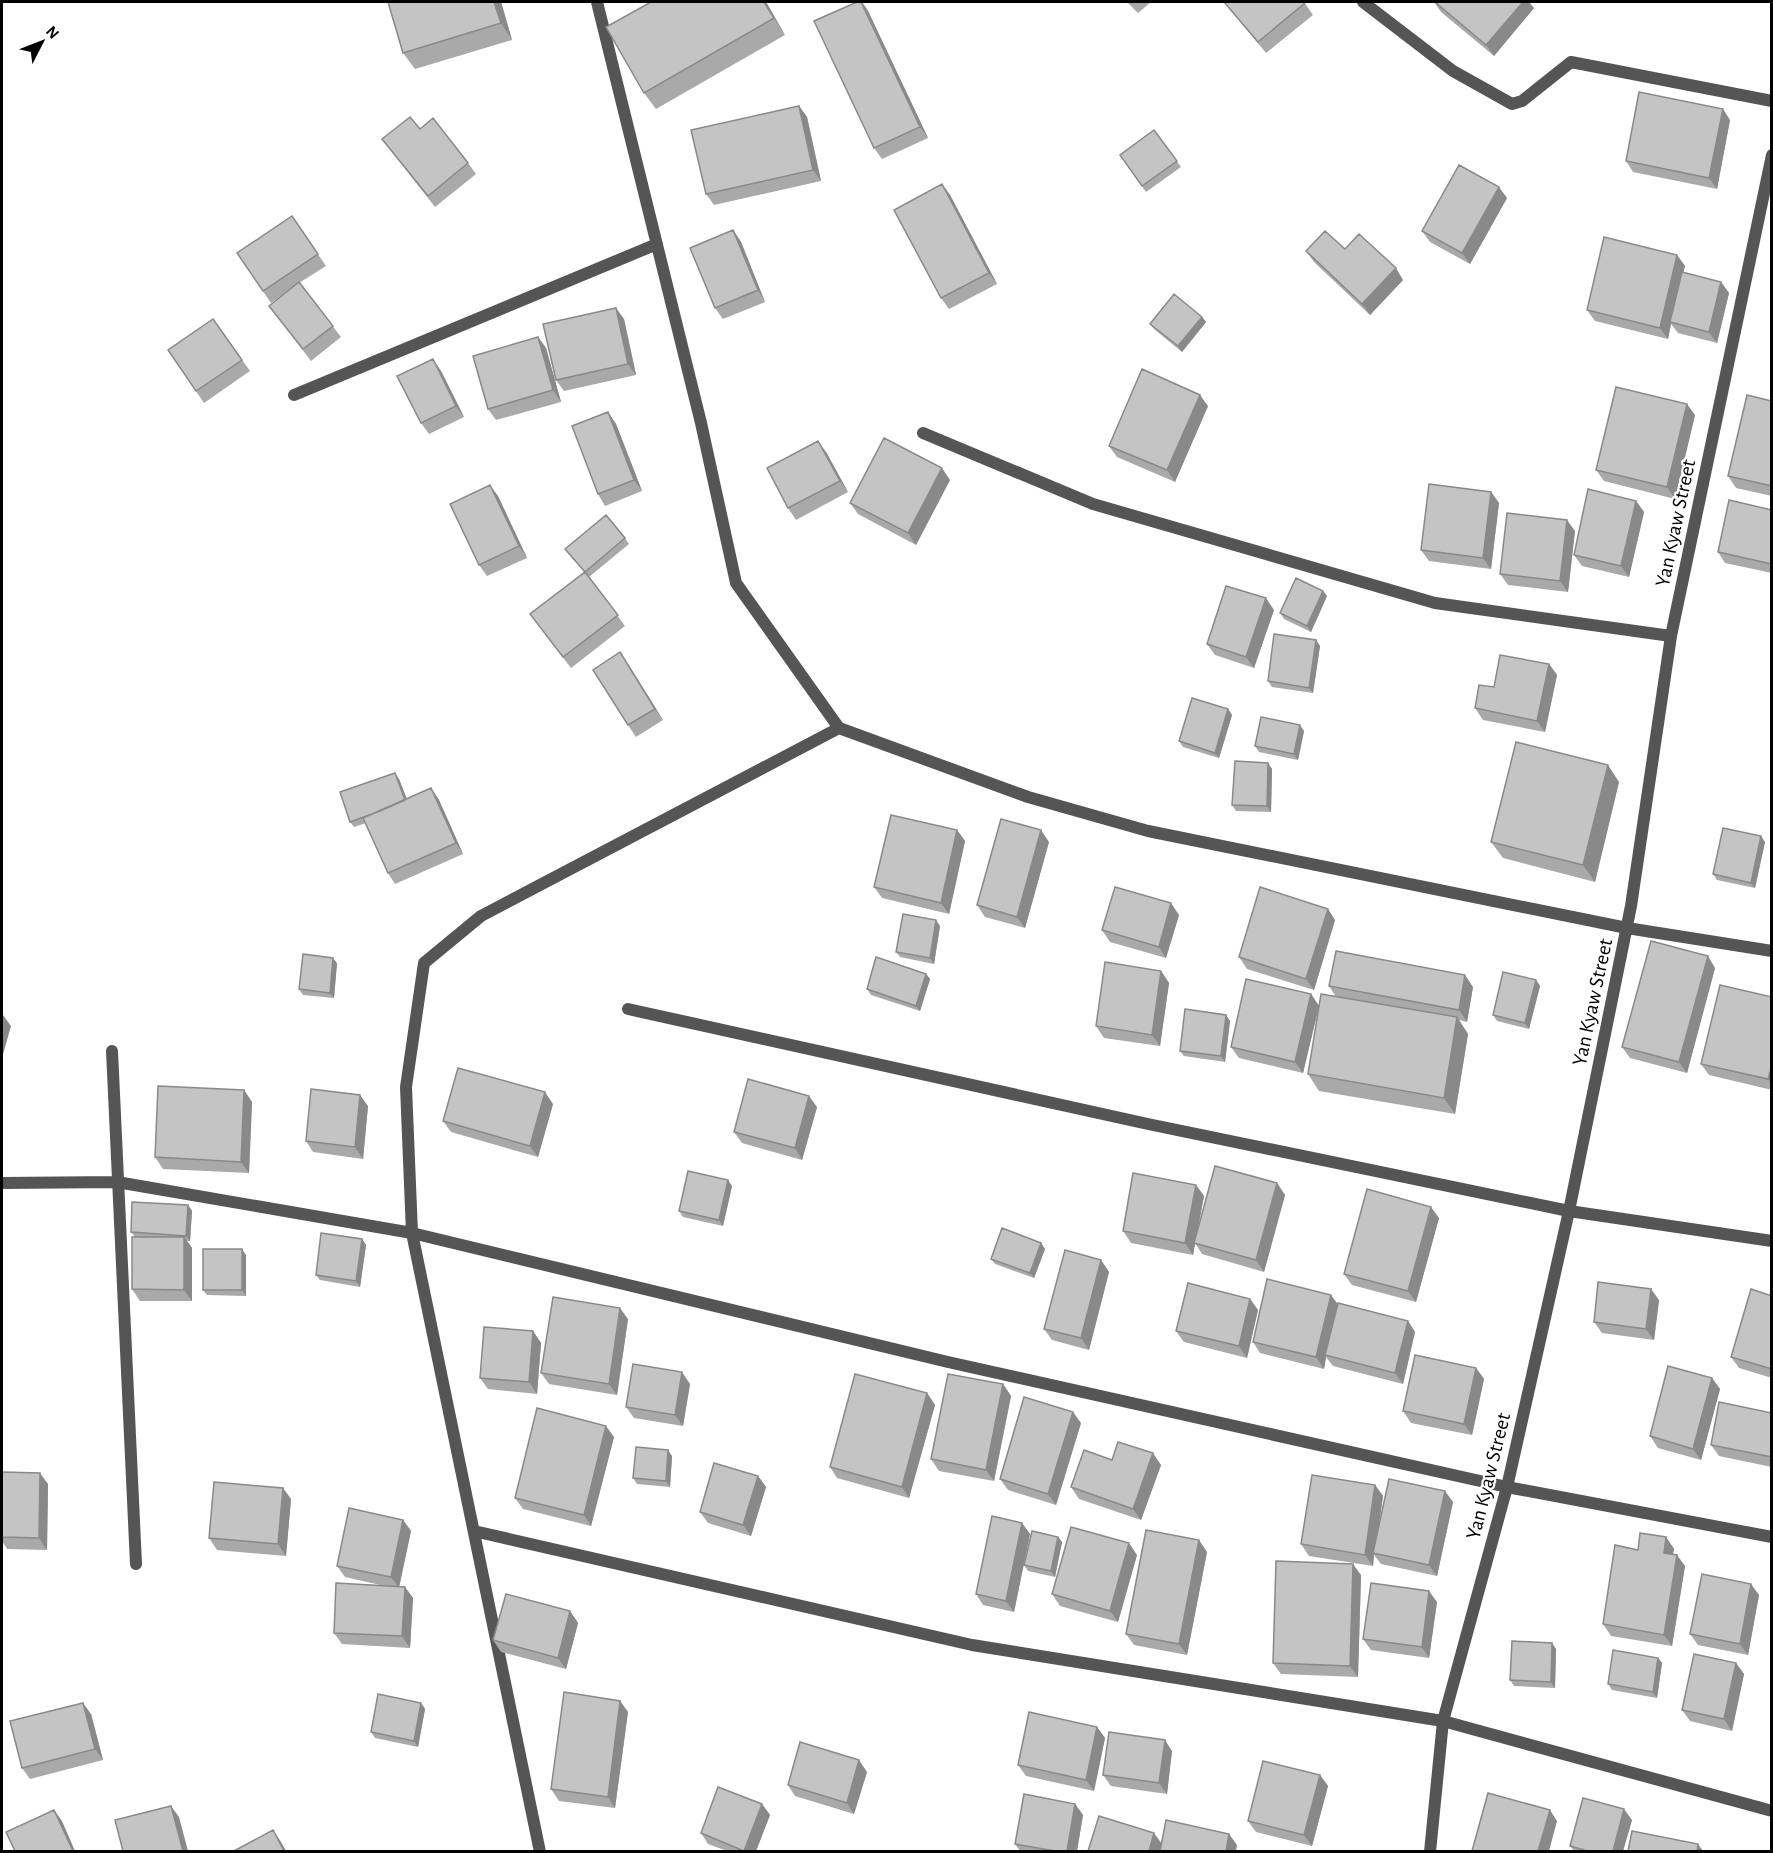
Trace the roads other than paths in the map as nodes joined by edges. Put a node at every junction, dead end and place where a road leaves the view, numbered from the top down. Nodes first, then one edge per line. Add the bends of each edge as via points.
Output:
1 (597, 2) edge
2 (1363, 2) edge
3 (1772, 101) edge
4 (1772, 155) edge
5 (657, 244) junction
6 (294, 395) dead end
7 (923, 433) dead end
8 (1671, 636) junction
9 (839, 728) junction
10 (1627, 928) junction
11 (1772, 951) edge
12 (628, 1009) dead end
13 (112, 1051) dead end
14 (117, 1182) junction
15 (2, 1183) edge
16 (1569, 1211) junction
17 (412, 1233) junction
18 (1772, 1241) edge
19 (1507, 1487) junction
20 (474, 1531) junction
21 (1772, 1537) edge
22 (135, 1564) dead end
23 (1443, 1721) junction
24 (1772, 1811) edge
25 (540, 1851) edge
26 (1430, 1851) edge

1 - 5 street
2 - 3 street via 1453,71 1512,104 1529,96 1571,62
4 - 8 street, Yan Kyaw Street
5 - 6 street
5 - 9 street via 736,583
7 - 8 street via 1093,504 1435,603
8 - 10 street, Yan Kyaw Street
9 - 10 street via 1028,797 1148,831
9 - 17 street via 481,916 424,963 406,1087
10 - 11 street
10 - 16 street, Yan Kyaw Street
12 - 16 street via 1160,1127
13 - 14 street
14 - 15 street
14 - 17 street
14 - 22 street
16 - 18 street
16 - 19 street, Yan Kyaw Street
17 - 19 street via 948,1362
17 - 20 street
19 - 21 street
19 - 23 street, Yan Kyaw Street
20 - 23 street via 972,1645
20 - 25 street
23 - 24 street
23 - 26 street, Yan Kyaw Street

